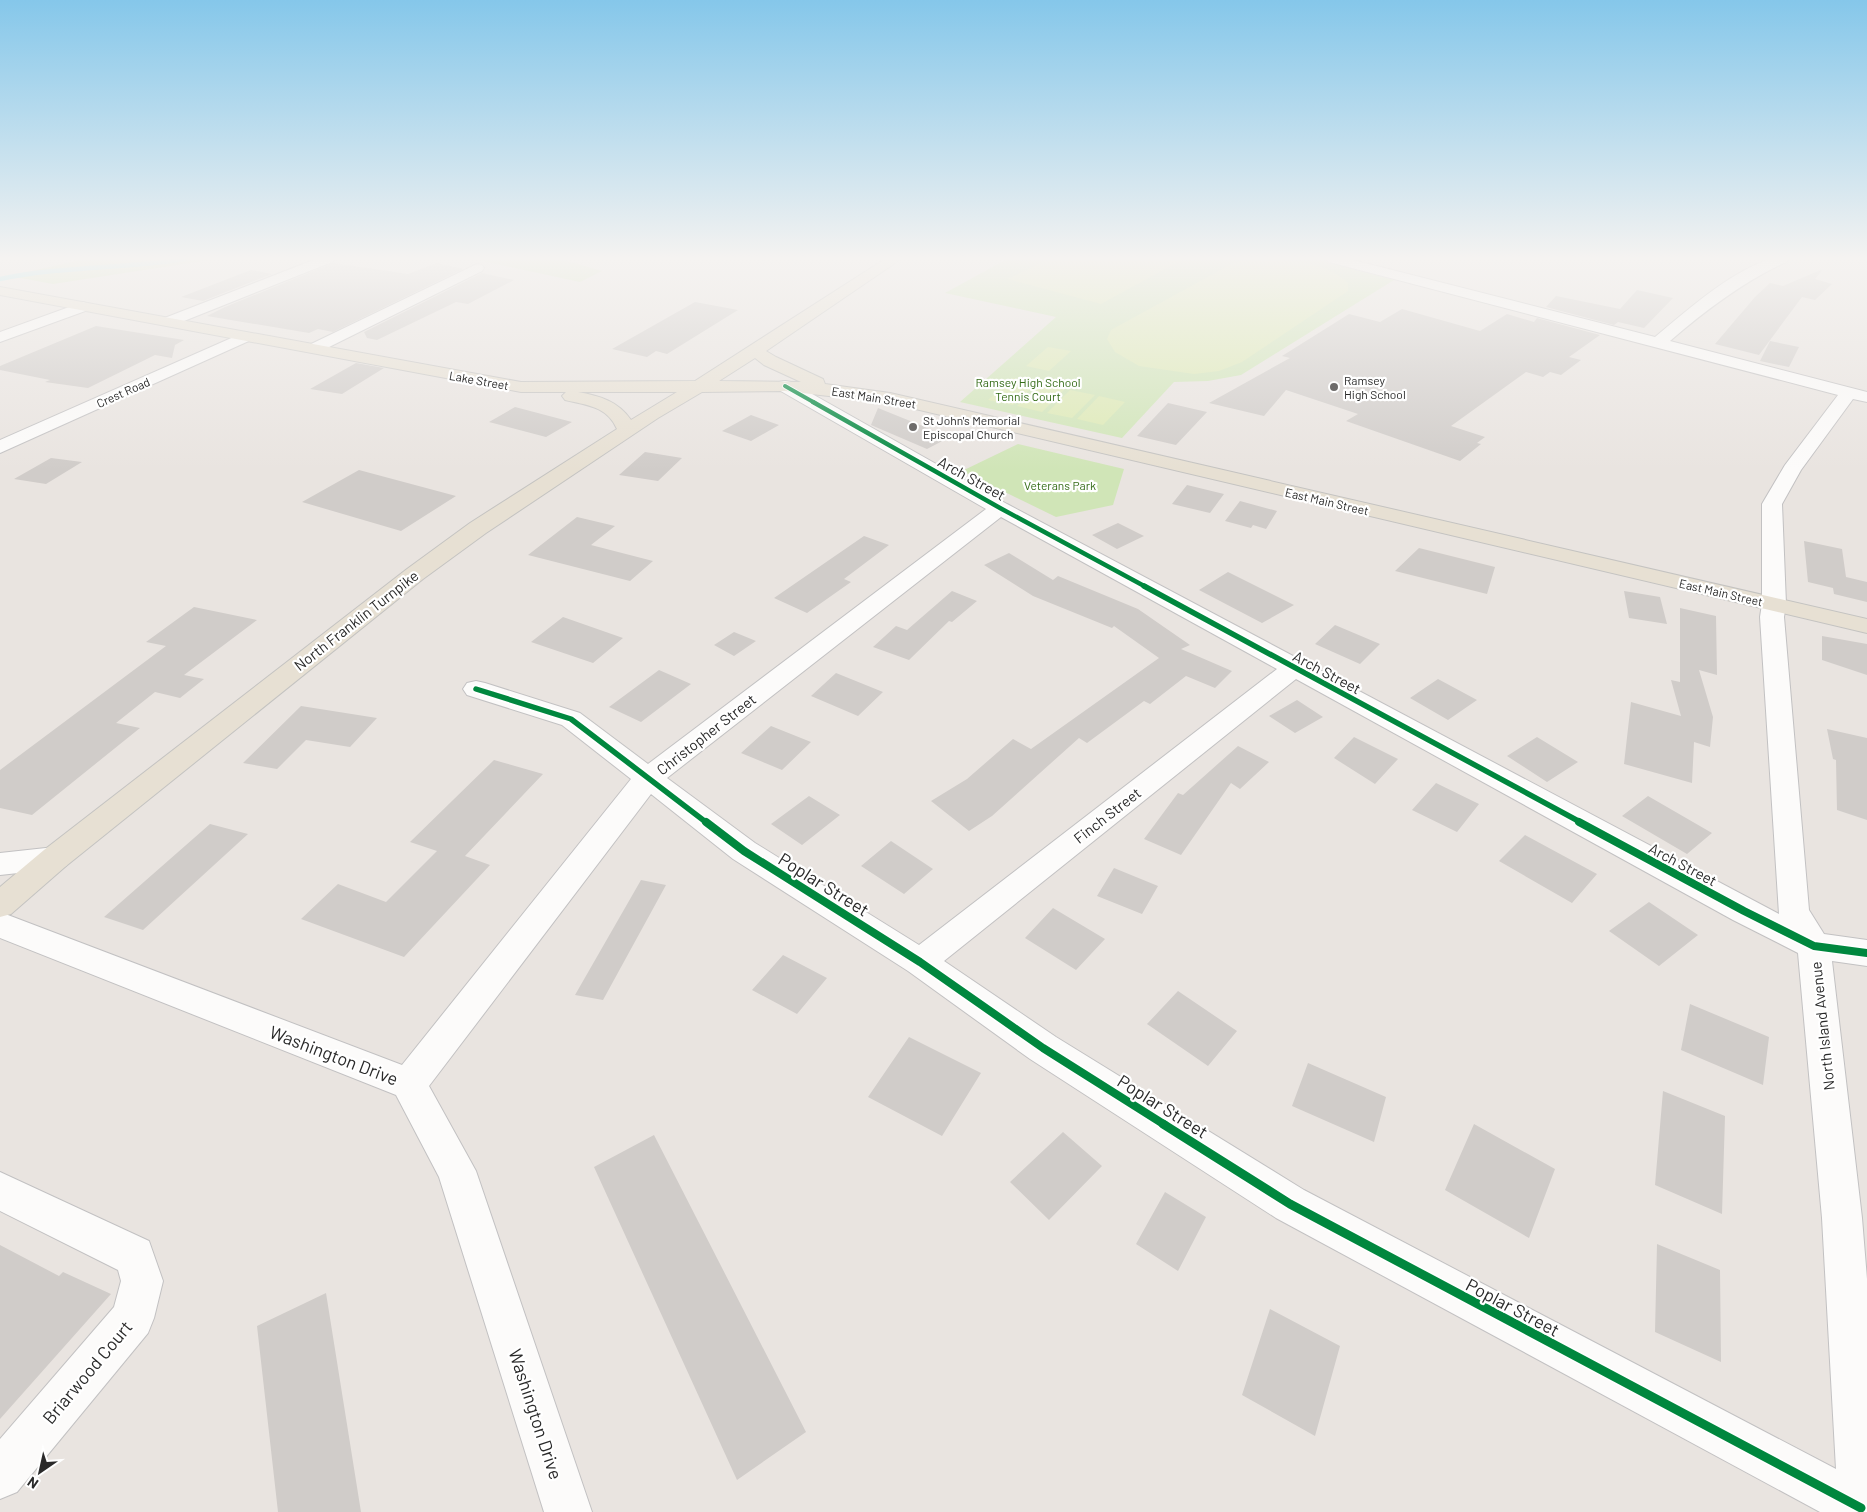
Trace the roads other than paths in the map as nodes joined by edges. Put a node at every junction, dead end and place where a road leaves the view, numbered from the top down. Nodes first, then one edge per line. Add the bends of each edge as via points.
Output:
1 (20, 330) edge
2 (207, 330) edge
3 (352, 330) edge
4 (787, 330) edge
5 (1603, 330) edge
6 (1674, 330) edge
7 (0, 337) edge
8 (245, 337) junction
9 (1657, 344) junction
10 (313, 349) junction
11 (756, 350) junction
12 (696, 386) junction
13 (785, 386) junction
14 (520, 387) junction
15 (832, 390) junction
16 (1858, 395) edge
17 (628, 430) junction
18 (0, 447) edge
19 (1000, 508) junction
20 (1774, 604) junction
21 (1867, 626) edge
22 (1294, 668) junction
23 (476, 689) dead end
24 (647, 779) junction
25 (55, 858) junction
26 (0, 864) edge
27 (0, 905) edge
28 (0, 926) edge
29 (1814, 946) junction
30 (1867, 953) edge
31 (920, 962) junction
32 (1867, 969) edge
33 (409, 1084) junction
34 (0, 1191) edge
35 (0, 1475) edge
36 (1861, 1510) edge
37 (568, 1512) edge

1 - 7 street
2 - 8 main road, Lake Street
3 - 10 street
4 - 11 main road, North Franklin Turnpike
5 - 9 street
6 - 9 street
8 - 10 main road, Lake Street
8 - 18 street, Crest Road
9 - 16 street
10 - 14 main road, Lake Street
11 - 12 main road, North Franklin Turnpike
11 - 15 main road via 770,361
12 - 13 main road, Lake Street
12 - 14 main road, Lake Street
12 - 17 main road, North Franklin Turnpike
13 - 15 main road, East Main Street
13 - 19 street, Arch Street
14 - 17 main road via 573,396 607,406 621,416
15 - 20 main road, East Main Street via 890,398
16 - 20 street, North Island Avenue via 1792,469 1772,504
17 - 25 main road, North Franklin Turnpike via 478,528 415,574
19 - 22 street, Arch Street
19 - 24 street, Christopher Street
20 - 21 main road, East Main Street
20 - 29 street, North Island Avenue via 1772,617 1793,911
22 - 29 street, Arch Street
22 - 31 street, Finch Street
23 - 24 street, Poplar Street via 571,719
24 - 31 street, Poplar Street via 744,851
24 - 33 street, Christopher Street
25 - 26 street
25 - 27 main road, North Franklin Turnpike
28 - 33 street, Washington Drive
29 - 30 street, Arch Street
29 - 32 street
29 - 36 street, North Island Avenue via 1842,1218
31 - 36 street, Poplar Street via 1043,1048 1290,1204
33 - 37 street, Washington Drive via 457,1172
34 - 35 street, Briarwood Court via 134,1256 142,1282 133,1318

